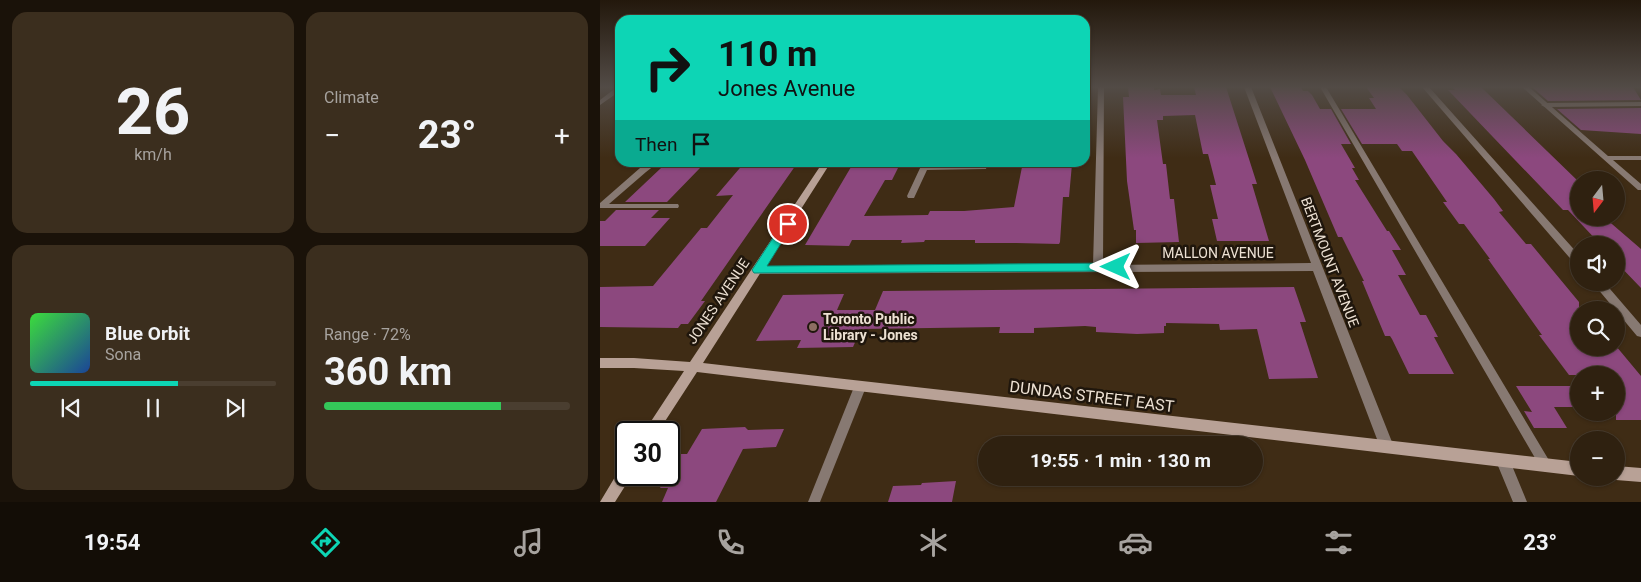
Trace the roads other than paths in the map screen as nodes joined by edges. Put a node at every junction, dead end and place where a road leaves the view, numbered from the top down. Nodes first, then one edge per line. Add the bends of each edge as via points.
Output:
1 (1101, 110) edge
2 (1256, 110) edge
3 (1337, 110) edge
4 (1446, 110) edge
5 (1551, 110) edge
6 (1606, 158) junction
7 (1641, 158) edge
8 (648, 167) edge
9 (824, 167) edge
10 (983, 167) edge
11 (1641, 188) edge
12 (911, 196) dead end
13 (600, 206) edge
14 (675, 206) dead end
15 (1570, 252) edge
16 (1098, 267) junction
17 (1318, 267) junction
18 (758, 270) junction
19 (1605, 291) edge
20 (1641, 333) edge
21 (600, 363) edge
22 (693, 368) junction
23 (860, 387) junction
24 (658, 421) edge
25 (1387, 447) junction
26 (1503, 461) junction
27 (1546, 466) junction
28 (1570, 468) edge
29 (1625, 474) edge
30 (1641, 475) edge
31 (617, 486) edge
32 (607, 502) edge
33 (814, 502) edge
34 (1520, 502) edge

1 - 16 street
2 - 17 street, BERTMOUNT AVENUE
3 - 27 lane
4 - 15 street
5 - 6 lane
6 - 7 lane
6 - 11 lane
8 - 13 lane
9 - 18 street, JONES AVENUE
10 - 12 lane via 924,168
13 - 14 lane
16 - 17 street, MALLON AVENUE
16 - 18 street, MALLON AVENUE
17 - 25 street, BERTMOUNT AVENUE
18 - 22 street, JONES AVENUE
19 - 20 street
21 - 22 street, DUNDAS STREET EAST
22 - 23 street, DUNDAS STREET EAST
22 - 24 street, JONES AVENUE
23 - 25 street, DUNDAS STREET EAST
23 - 33 lane
25 - 26 street, DUNDAS STREET EAST
26 - 27 street, DUNDAS STREET EAST
26 - 34 street
27 - 28 street, DUNDAS STREET EAST
29 - 30 street
31 - 32 street

